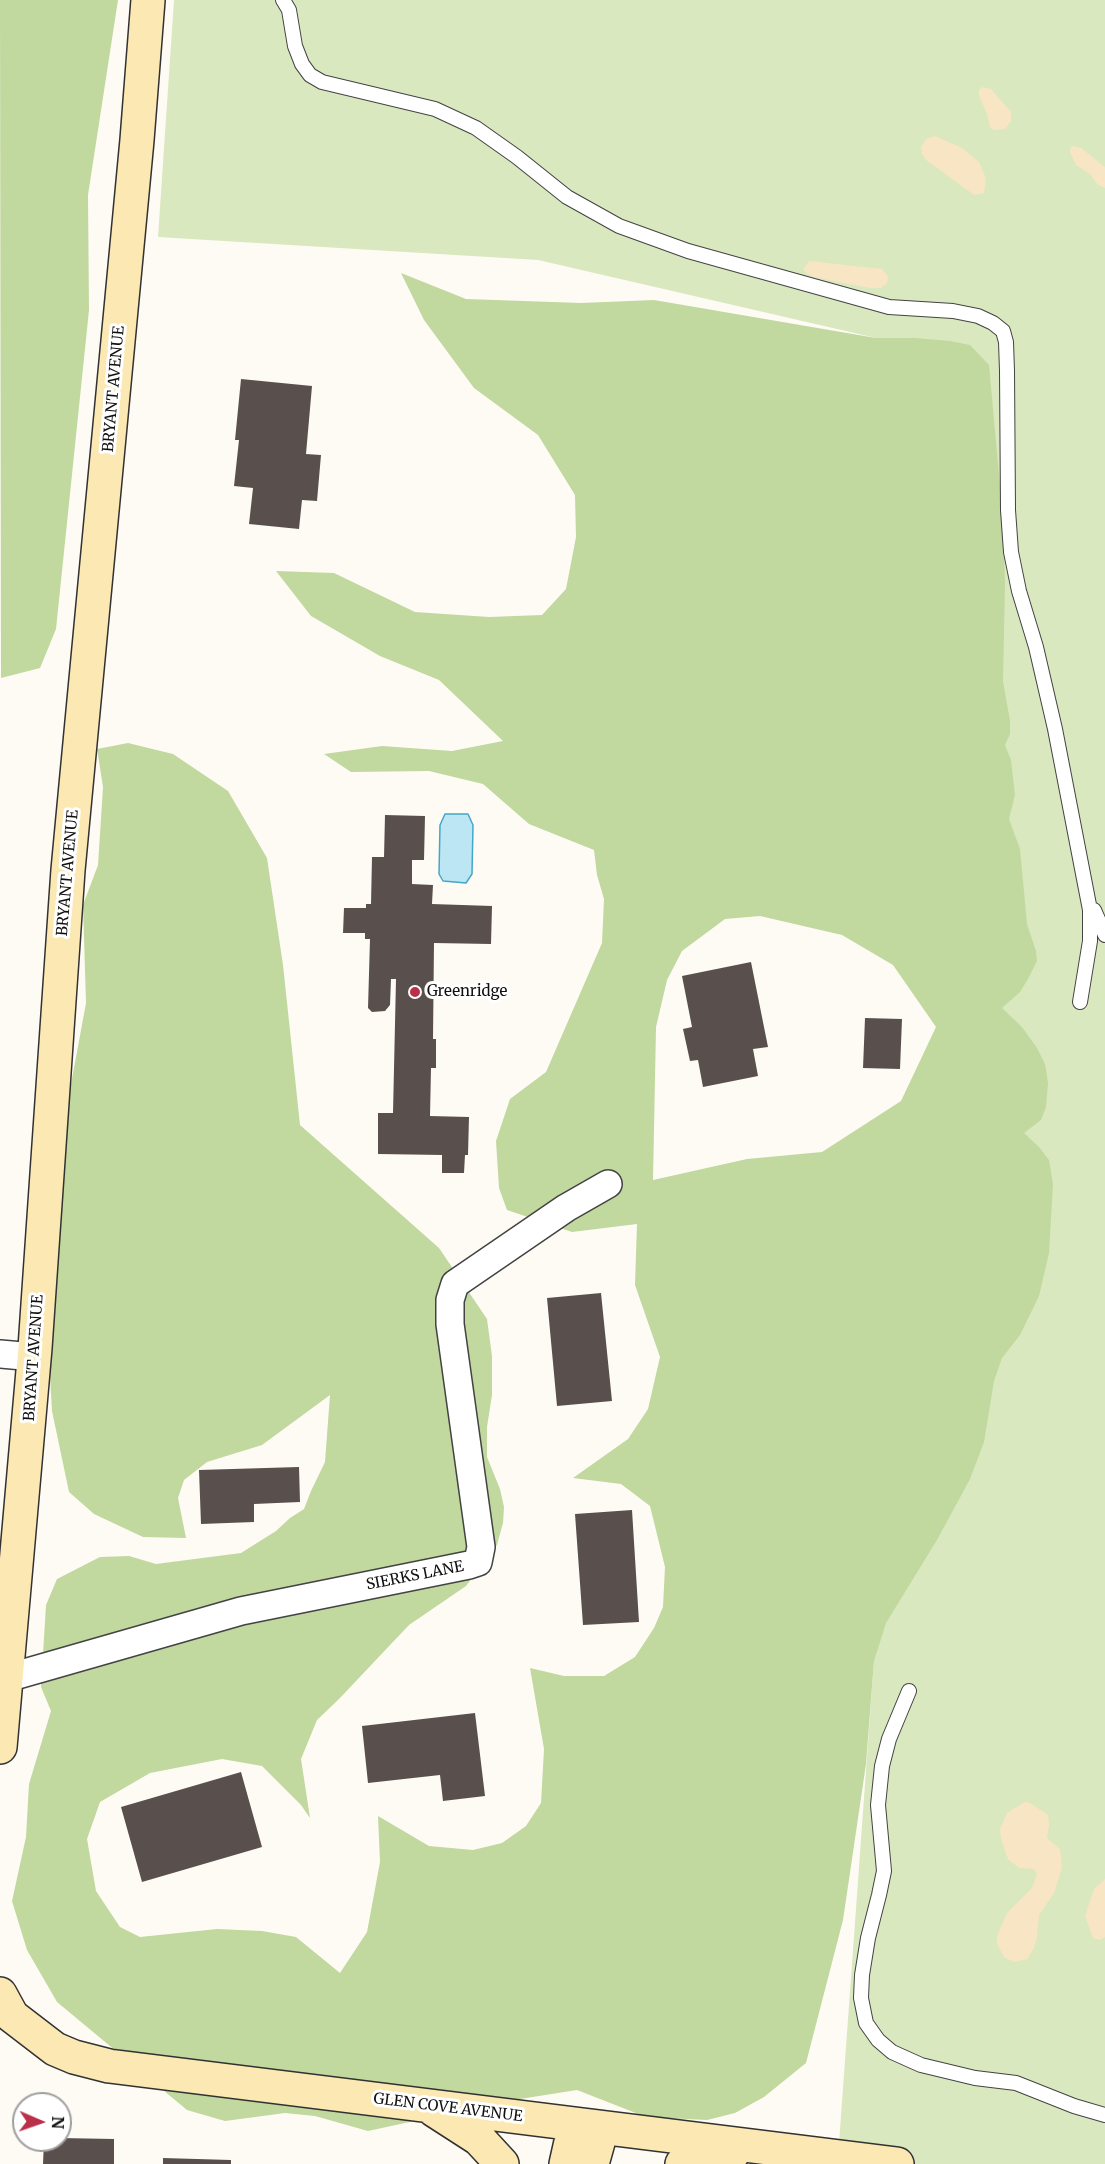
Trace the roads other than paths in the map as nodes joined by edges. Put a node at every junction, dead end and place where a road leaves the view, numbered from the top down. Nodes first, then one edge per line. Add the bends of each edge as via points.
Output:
1 (148, 0) edge
2 (283, 0) edge
3 (1088, 894) junction
4 (1105, 935) edge
5 (1080, 1002) dead end
6 (608, 1184) dead end
7 (0, 1354) edge
8 (34, 1357) junction
9 (7, 1678) junction
10 (909, 1691) dead end
11 (0, 1747) edge
12 (4, 2006) edge
13 (425, 2105) junction
14 (1105, 2115) edge
15 (589, 2126) junction
16 (765, 2148) junction
17 (502, 2164) edge
18 (566, 2164) edge
19 (592, 2164) edge
20 (682, 2164) edge
21 (897, 2164) edge

1 - 8 main road, BRYANT AVENUE via 68,870
2 - 3 lane via 289,10 295,46 310,75 322,82 435,110 476,128 567,197 619,226 688,251 889,307 978,316 1003,332 1011,552 1055,729
3 - 4 lane
3 - 5 lane via 1090,941
6 - 9 street, SIERKS LANE via 455,1284 450,1324 481,1547 478,1562 242,1611
7 - 8 street
8 - 9 main road, BRYANT AVENUE
9 - 11 main road, BRYANT AVENUE
10 - 14 lane via 882,1766 878,1805 884,1871 862,1975 866,2023 892,2052 921,2066 1016,2083
12 - 13 main road, GLEN COVE AVENUE via 55,2049 109,2066
13 - 15 main road, GLEN COVE AVENUE
13 - 17 main road via 479,2139
15 - 16 main road, GLEN COVE AVENUE
15 - 18 main road
15 - 19 main road
16 - 20 main road
16 - 21 main road, GLEN COVE AVENUE

